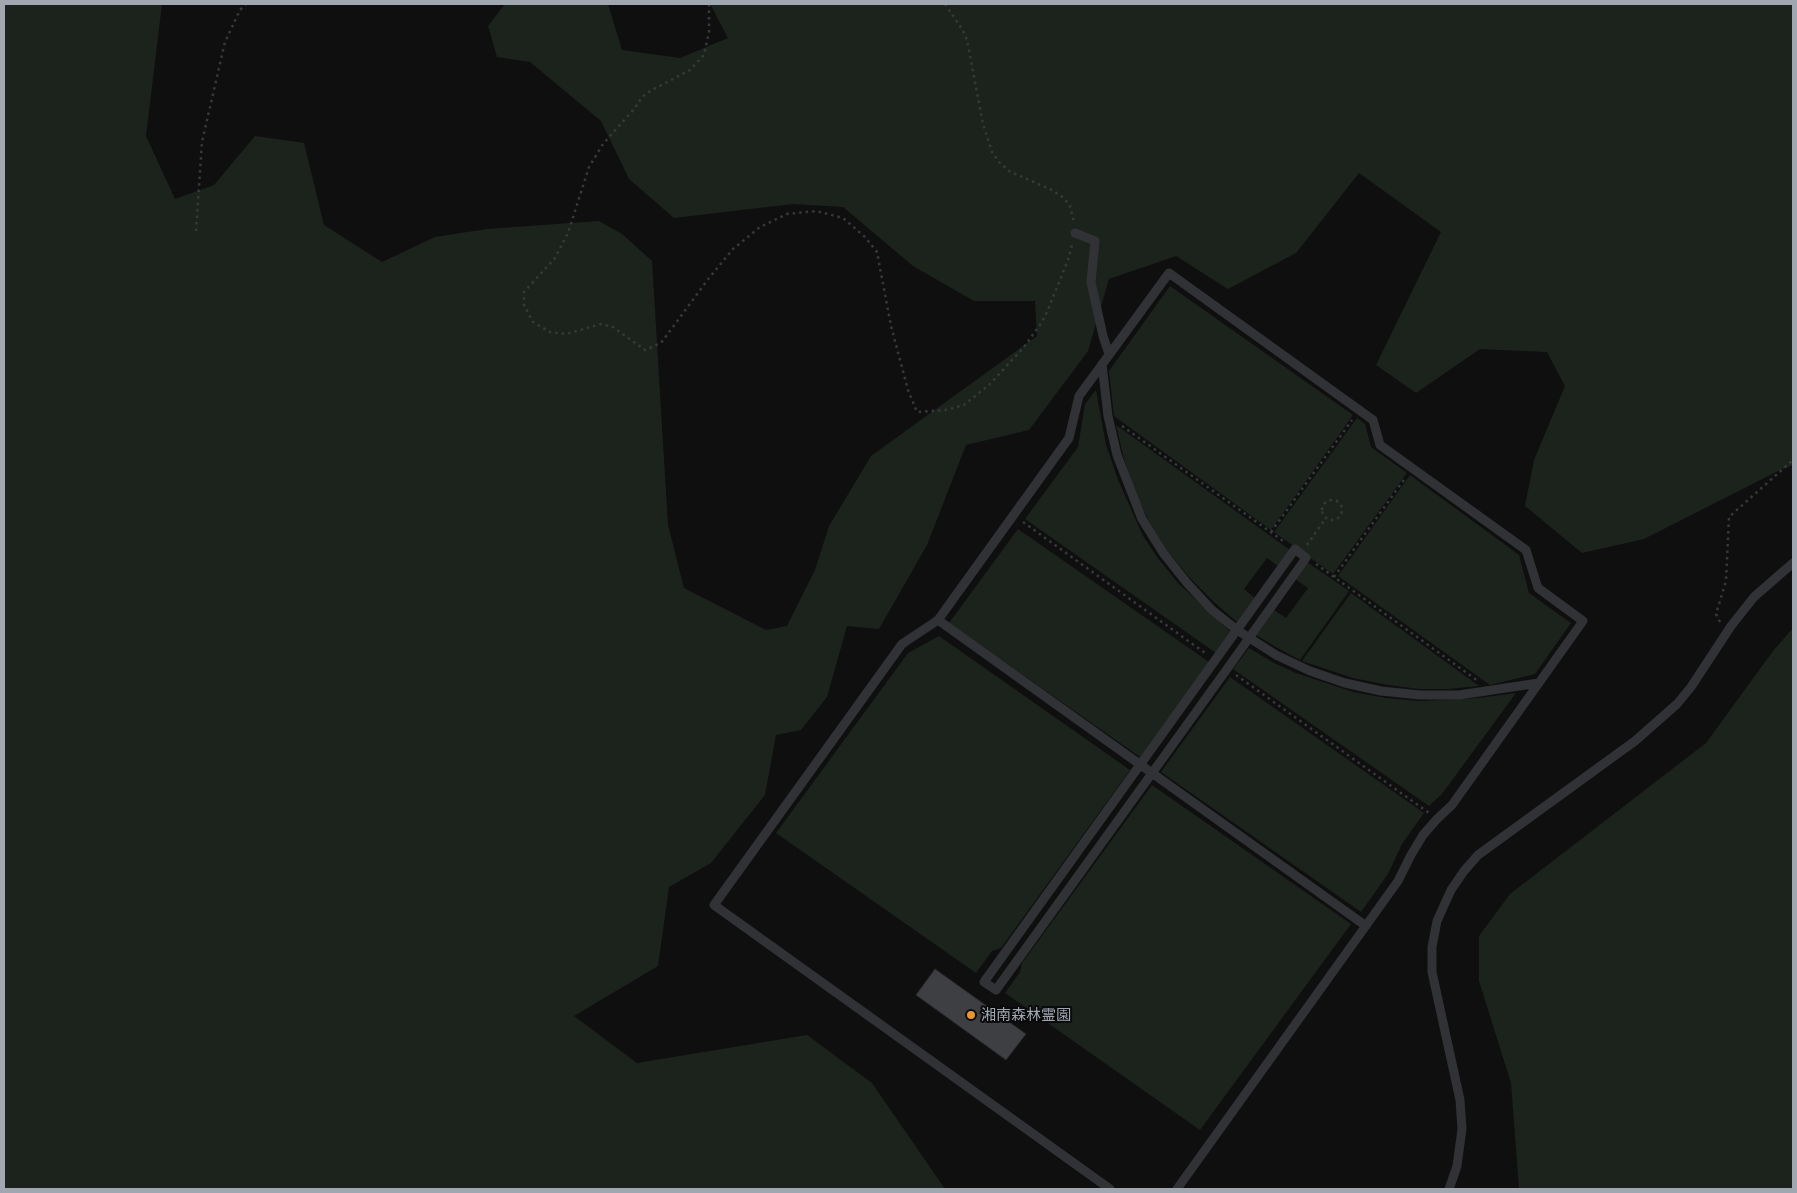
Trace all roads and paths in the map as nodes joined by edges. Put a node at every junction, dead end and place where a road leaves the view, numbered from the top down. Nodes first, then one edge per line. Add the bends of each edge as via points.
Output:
1 (246, 4) edge
2 (709, 4) edge
3 (946, 4) edge
4 (196, 232) dead end
5 (1075, 233) junction
6 (1109, 354) junction
7 (1102, 364) junction
8 (1360, 410) junction
9 (1108, 416) junction
10 (1793, 460) edge
11 (1413, 468) junction
12 (1326, 518) junction
13 (1271, 532) junction
14 (1301, 554) junction
15 (1793, 563) edge
16 (1334, 577) junction
17 (1716, 614) dead end
18 (938, 620) junction
19 (1237, 630) junction
20 (1249, 638) junction
21 (1539, 683) junction
22 (1491, 690) junction
23 (1140, 765) junction
24 (1152, 773) junction
25 (1366, 926) junction
26 (1110, 1189) edge
27 (1177, 1189) edge
28 (1449, 1189) edge

1 - 4 path via 225,42 204,133
2 - 5 path via 709,32 704,56 690,70 642,97 603,144 589,167 568,233 555,258 524,292 524,305 533,322 550,332 566,334 601,324 613,327 645,350 661,343 733,249 760,227 787,214 816,212 843,218 878,252 891,326 917,412 946,410 964,405 990,384 1024,347 1047,312
3 - 5 path via 967,40 983,124 992,152 1009,171 1064,198 1070,206
5 - 6 lane via 1095,242 1091,282
6 - 7 lane
6 - 8 lane via 1169,272
7 - 9 lane
7 - 18 lane via 1079,396 1070,438
8 - 11 lane via 1373,420 1380,445
8 - 13 path
9 - 13 path
9 - 19 lane via 1117,455 1142,518 1186,583
10 - 17 path via 1729,517 1726,581
11 - 16 path
11 - 21 lane via 1526,550 1538,588 1584,621
12 - 12 path via 1322,512 1325,503 1338,502 1341,514 1333,520
12 - 14 path
13 - 14 path
14 - 16 path
14 - 19 lane
14 - 20 lane
15 - 28 lane via 1754,597 1677,704 1635,741 1478,855 1451,890 1437,921 1432,946 1432,972 1460,1100 1462,1128 1457,1166
16 - 22 path
18 - 23 lane
18 - 26 lane via 902,644 714,905
19 - 20 lane
19 - 23 lane
20 - 22 lane via 1310,671 1381,691 1459,695
20 - 24 lane
21 - 22 lane
21 - 25 lane via 1452,806 1423,835 1398,881
23 - 24 lane
23 - 24 lane via 984,982 996,990
24 - 25 lane
25 - 27 lane

